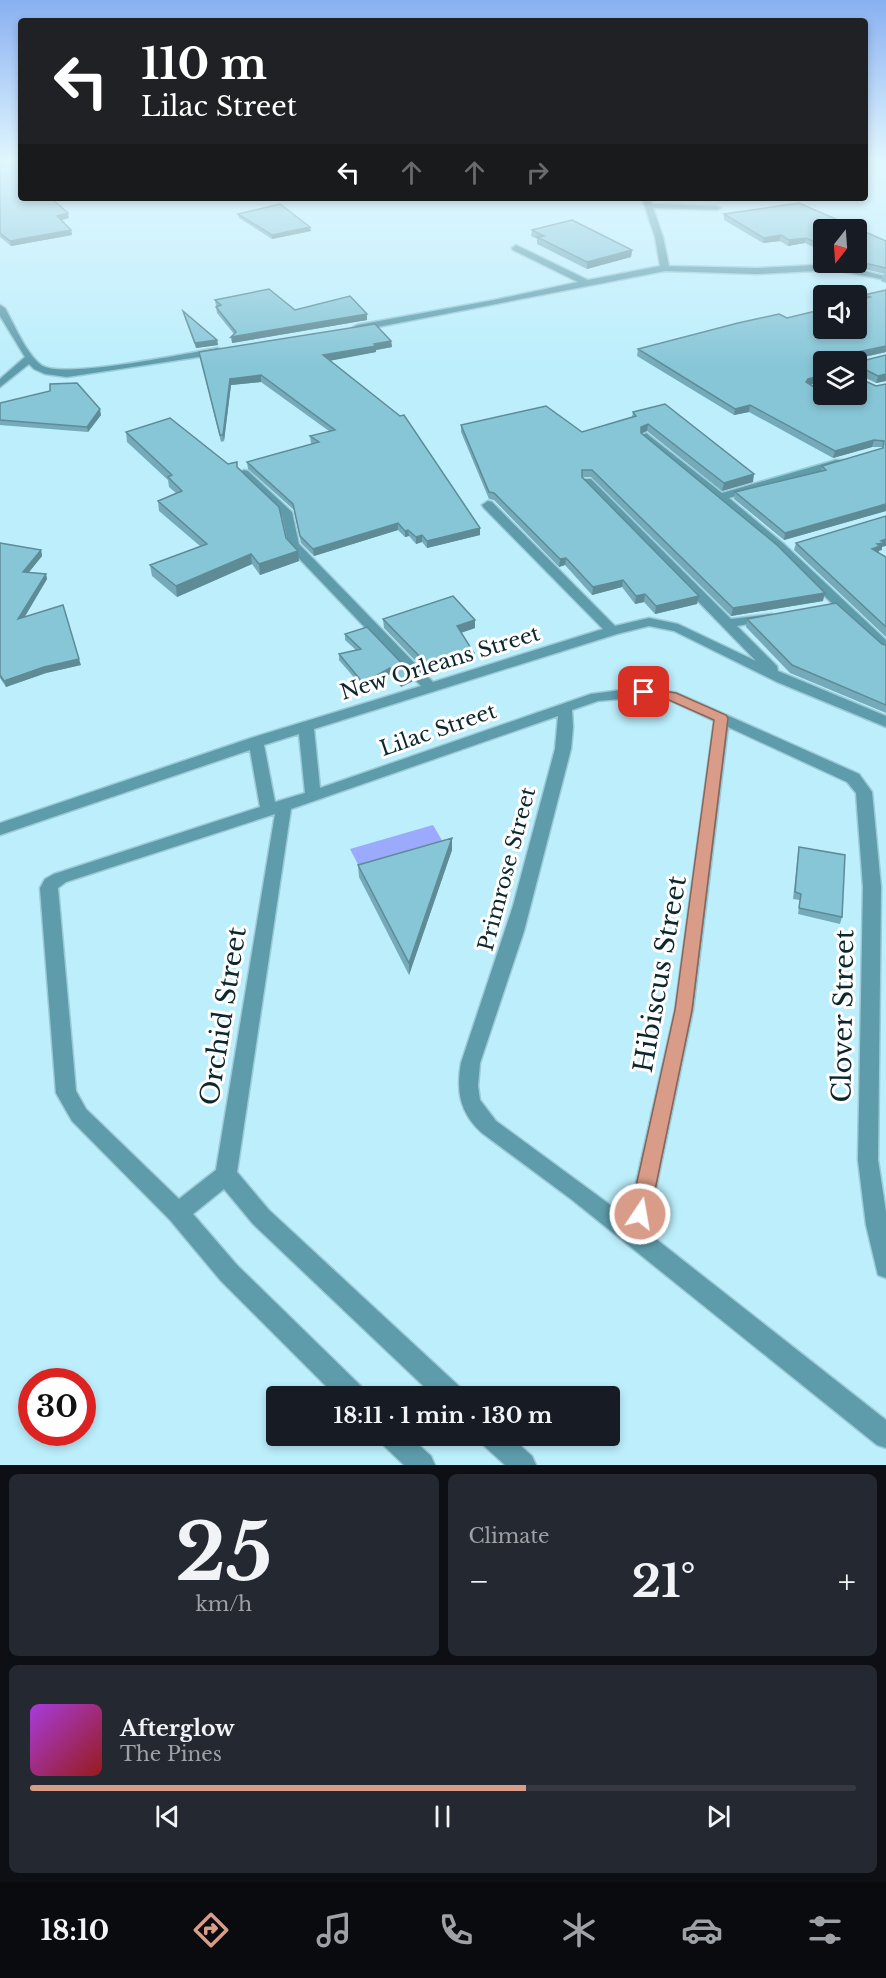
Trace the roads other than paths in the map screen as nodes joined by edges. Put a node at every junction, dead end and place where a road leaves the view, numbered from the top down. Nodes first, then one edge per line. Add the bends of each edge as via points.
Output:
1 (656, 229) edge
2 (516, 248) dead end
3 (665, 268) junction
4 (881, 276) edge
5 (586, 282) junction
6 (0, 308) edge
7 (344, 330) edge
8 (226, 349) edge
9 (31, 357) junction
10 (0, 384) edge
11 (646, 436) edge
12 (855, 458) edge
13 (243, 473) edge
14 (587, 481) edge
15 (721, 497) junction
16 (488, 505) edge
17 (838, 604) junction
18 (816, 608) edge
19 (782, 614) edge
20 (726, 624) junction
21 (612, 631) junction
22 (886, 647) edge
23 (782, 679) junction
24 (431, 688) junction
25 (566, 709) junction
26 (722, 718) junction
27 (886, 722) edge
28 (306, 727) junction
29 (256, 742) junction
30 (844, 774) joint
31 (313, 795) junction
32 (276, 807) junction
33 (0, 829) edge
34 (226, 1175) junction
35 (178, 1213) junction
36 (635, 1236) junction
37 (886, 1267) edge
38 (343, 1386) edge
39 (440, 1386) edge
40 (886, 1436) edge
41 (402, 1446) edge
42 (503, 1446) edge
43 (422, 1465) edge
44 (523, 1465) edge

1 - 3 street
2 - 5 street
3 - 4 street via 757,271 836,267
3 - 5 street
5 - 7 street
6 - 9 street
8 - 9 street via 66,374 38,366
9 - 10 street
11 - 15 street
12 - 15 street
13 - 24 street via 288,515 293,544
14 - 20 street
15 - 17 street via 787,547
16 - 21 street
17 - 18 street
17 - 22 street
19 - 20 street
20 - 23 street
21 - 23 street, New Orleans Street via 649,622 678,628
21 - 24 street, New Orleans Street
23 - 27 street, New Orleans Street
24 - 28 street, New Orleans Street
25 - 26 street, Lilac Street via 596,697 644,692 672,696
25 - 31 street, Lilac Street
25 - 36 street, Primrose Street via 560,759 507,957 478,1037 468,1083 476,1116
26 - 30 street, Lilac Street
26 - 36 street, Hibiscus Street via 684,1010
28 - 29 street, New Orleans Street
28 - 31 street
29 - 32 street, Orchid Street
29 - 33 street, New Orleans Street
30 - 37 street, Clover Street via 853,778 864,792 872,887 867,1160
31 - 32 street, Lilac Street
32 - 34 street, Orchid Street
32 - 35 street, Lilac Street via 60,878 48,892 66,1093 79,1115
34 - 35 street
34 - 39 street via 261,1217
35 - 38 street via 229,1273
36 - 40 street, Primrose Street
41 - 43 street
42 - 44 street

